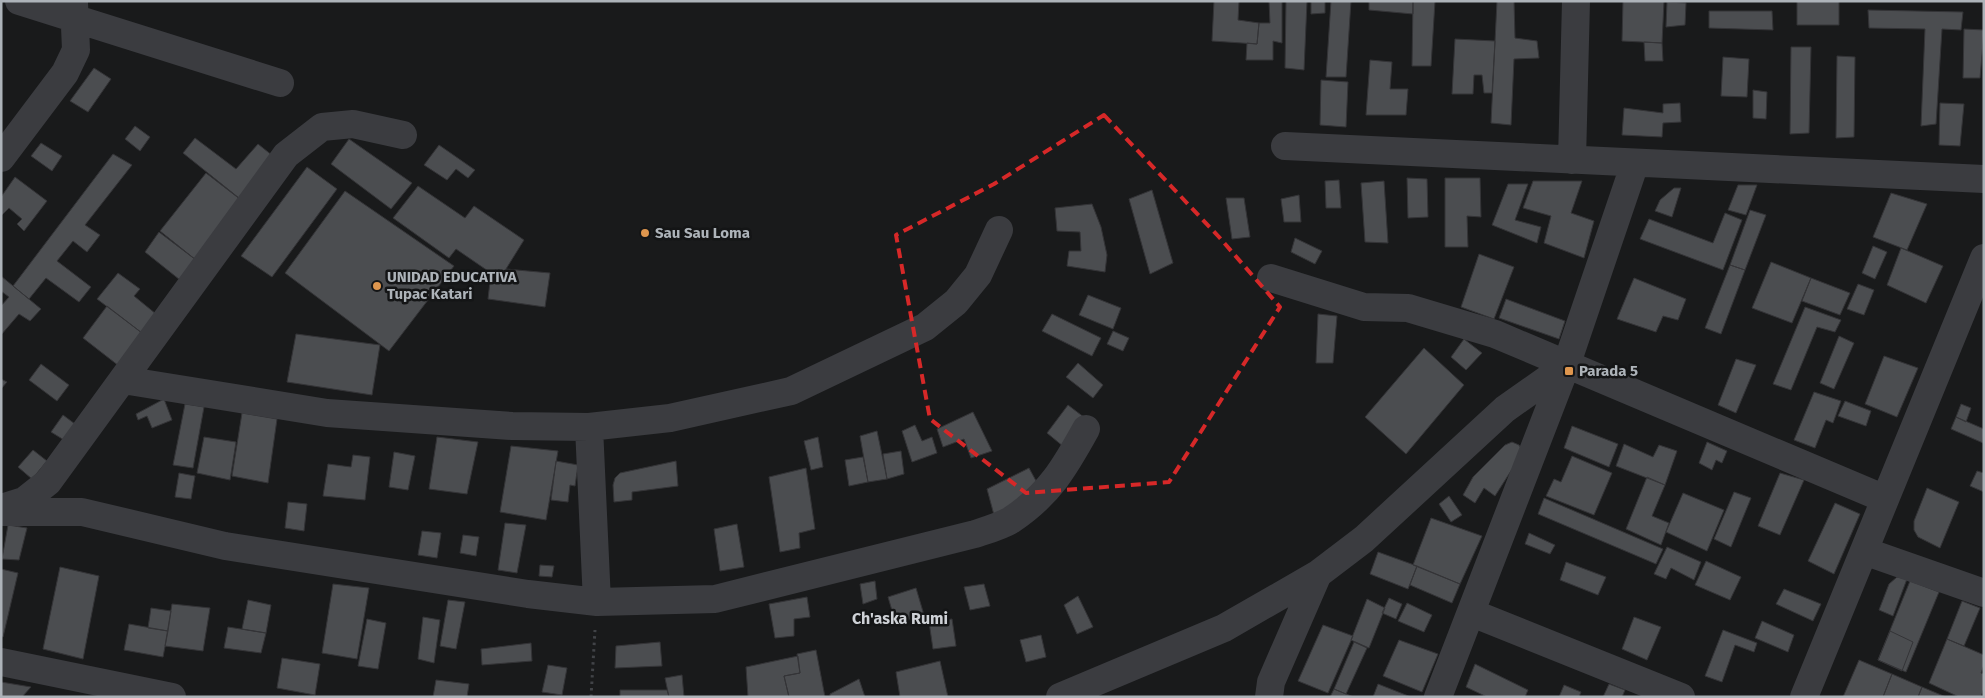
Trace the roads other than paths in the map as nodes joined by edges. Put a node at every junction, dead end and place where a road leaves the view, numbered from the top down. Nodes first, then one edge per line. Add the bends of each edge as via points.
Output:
1 (18, 1) edge
2 (1576, 1) edge
3 (74, 10) edge
4 (280, 83) dead end
5 (403, 135) dead end
6 (1285, 146) dead end
7 (1, 158) edge
8 (1572, 160) junction
9 (1635, 163) junction
10 (1984, 179) edge
11 (999, 230) dead end
12 (1984, 258) edge
13 (1272, 278) dead end
14 (1566, 366) junction
15 (123, 380) junction
16 (589, 427) junction
17 (1086, 428) dead end
18 (1885, 499) junction
19 (1, 510) edge
20 (1864, 550) junction
21 (1318, 574) junction
22 (1984, 594) edge
23 (596, 602) junction
24 (1472, 613) junction
25 (1, 662) edge
26 (141, 694) edge
27 (172, 697) edge
28 (1060, 697) edge
29 (1269, 697) edge
30 (1438, 697) edge
31 (1681, 697) edge
32 (1804, 697) edge

1 - 3 street
2 - 8 street
3 - 4 street
3 - 7 street via 76,50 65,73
5 - 15 street via 353,124 322,127 286,155
6 - 8 street
8 - 9 street
9 - 10 street
9 - 14 street
11 - 16 street via 978,275 956,302 925,327 791,391 670,418
12 - 18 street
13 - 14 street via 1364,307 1408,308 1495,334
14 - 18 street
14 - 21 street via 1505,409 1364,539
14 - 24 street
15 - 16 street via 327,413 512,426
15 - 19 street via 48,482 24,501
16 - 23 street
17 - 23 street via 1064,470 1040,497 1010,521 976,534 715,599
18 - 20 street
19 - 23 street via 82,512 225,546
20 - 22 street
20 - 32 street
21 - 28 street via 1224,628
21 - 29 street via 1272,682
24 - 30 street
24 - 31 street
25 - 26 street
26 - 27 street

